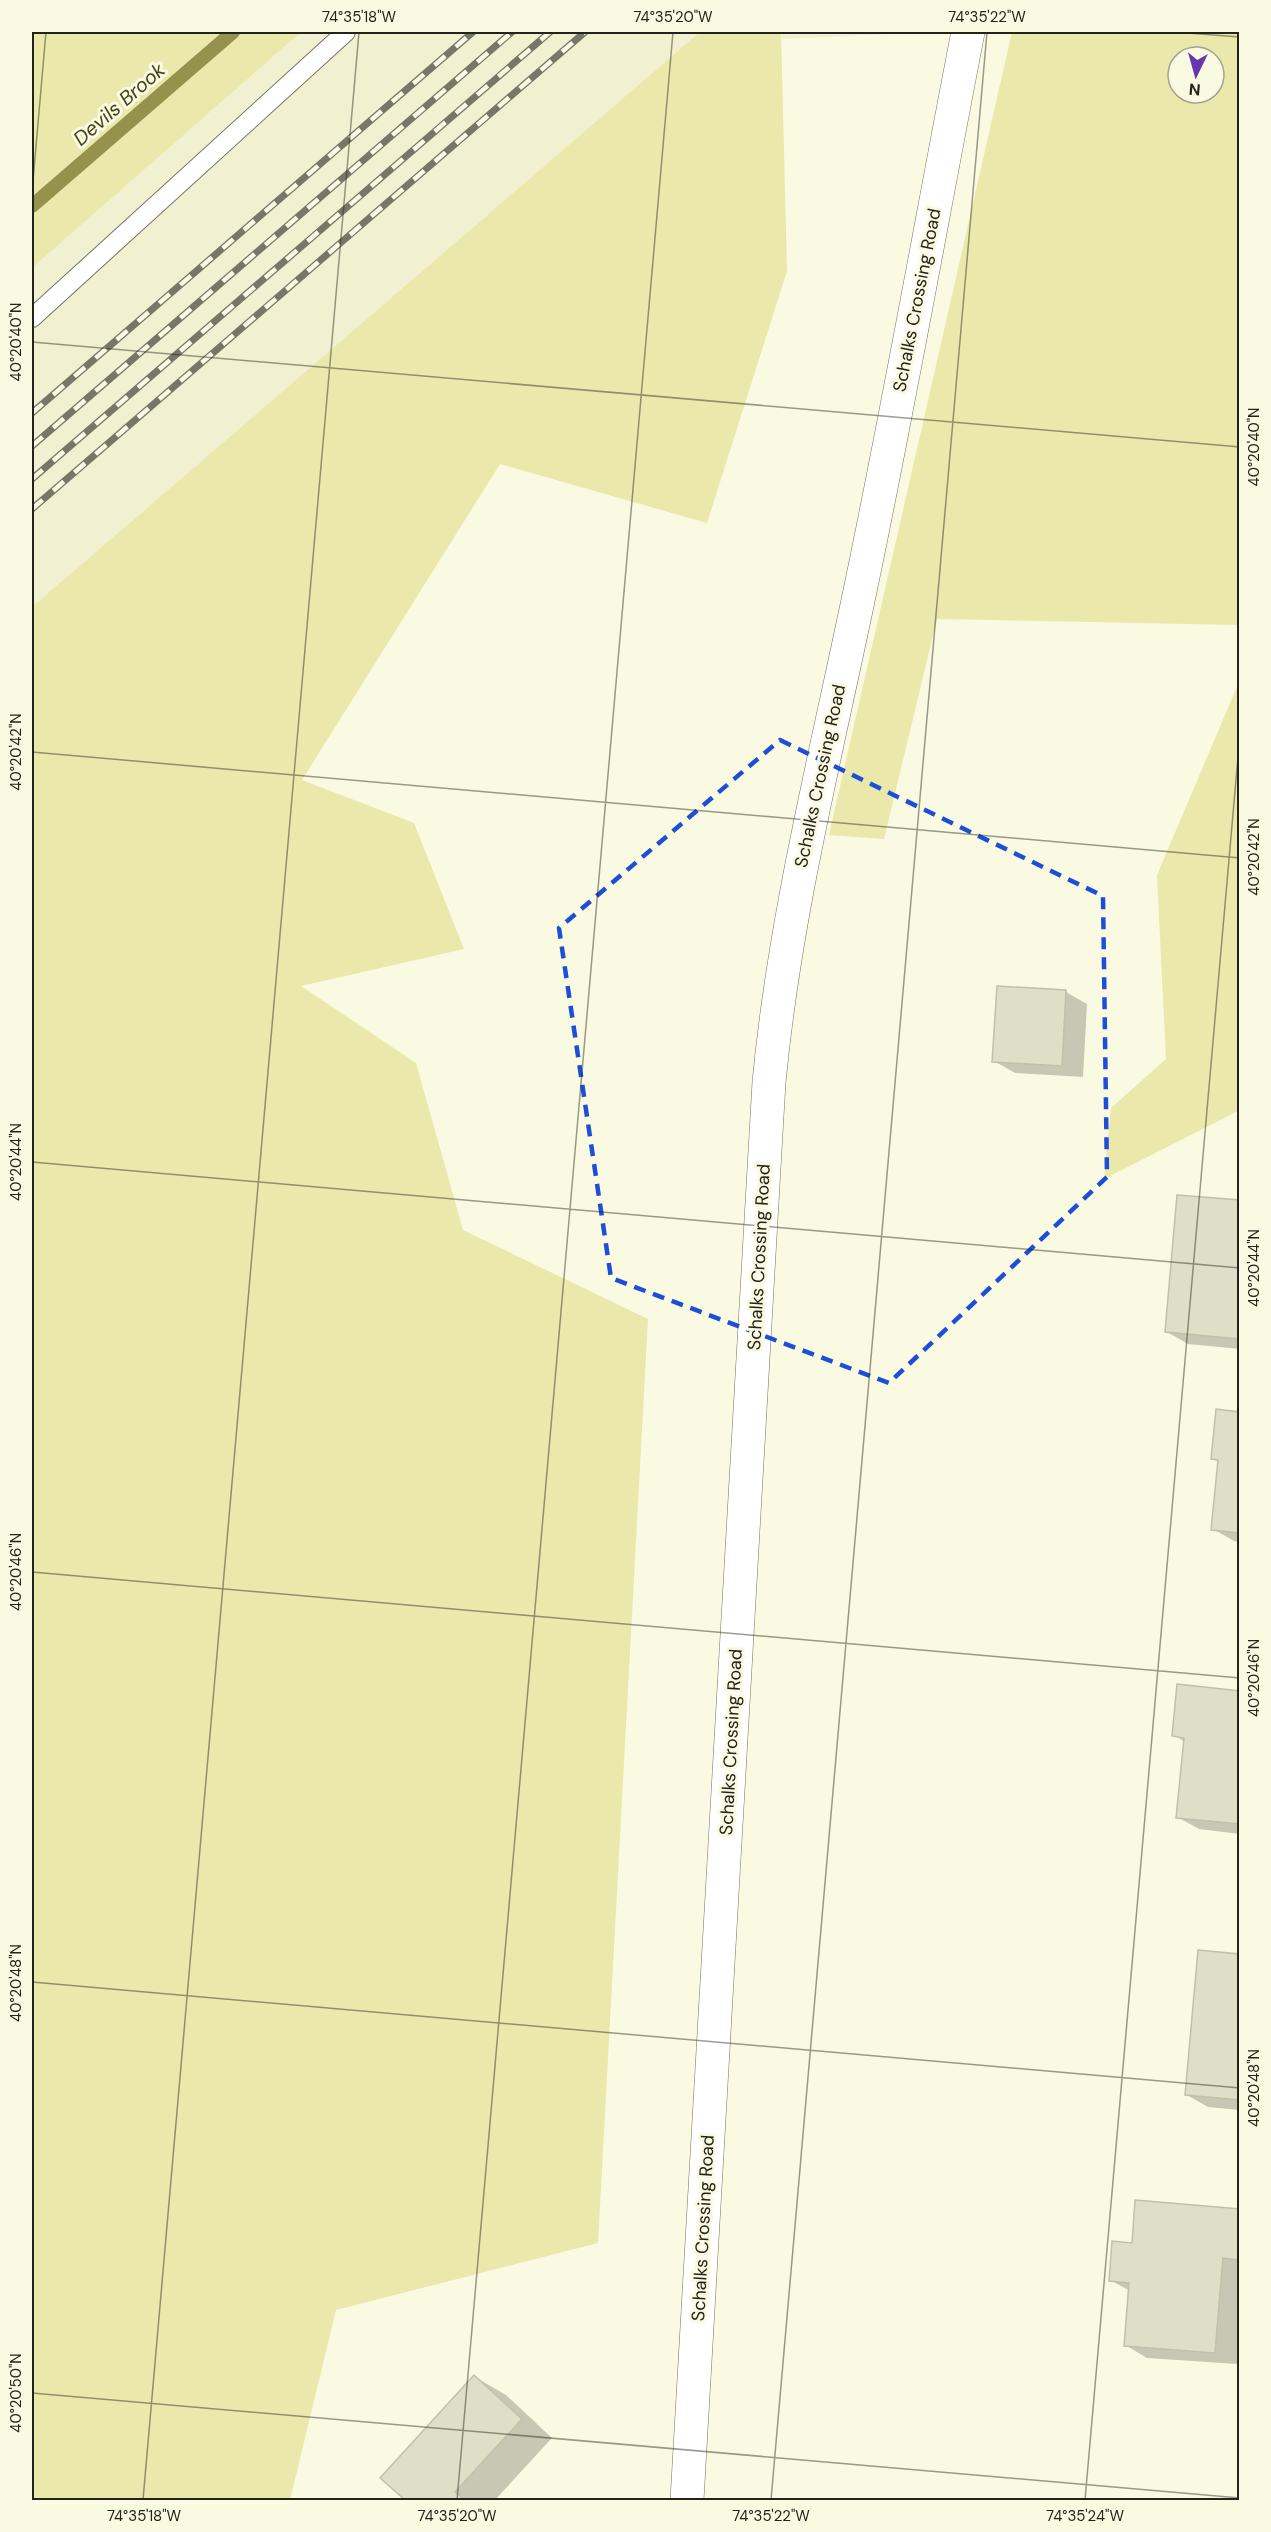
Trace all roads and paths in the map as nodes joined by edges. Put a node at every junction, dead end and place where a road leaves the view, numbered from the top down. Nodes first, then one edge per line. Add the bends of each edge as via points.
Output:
1 (346, 32) edge
2 (968, 32) edge
3 (32, 318) edge
4 (687, 2500) edge

1 - 3 lane
2 - 4 street, Schalks Crossing Road via 861,590 789,924 776,1009

